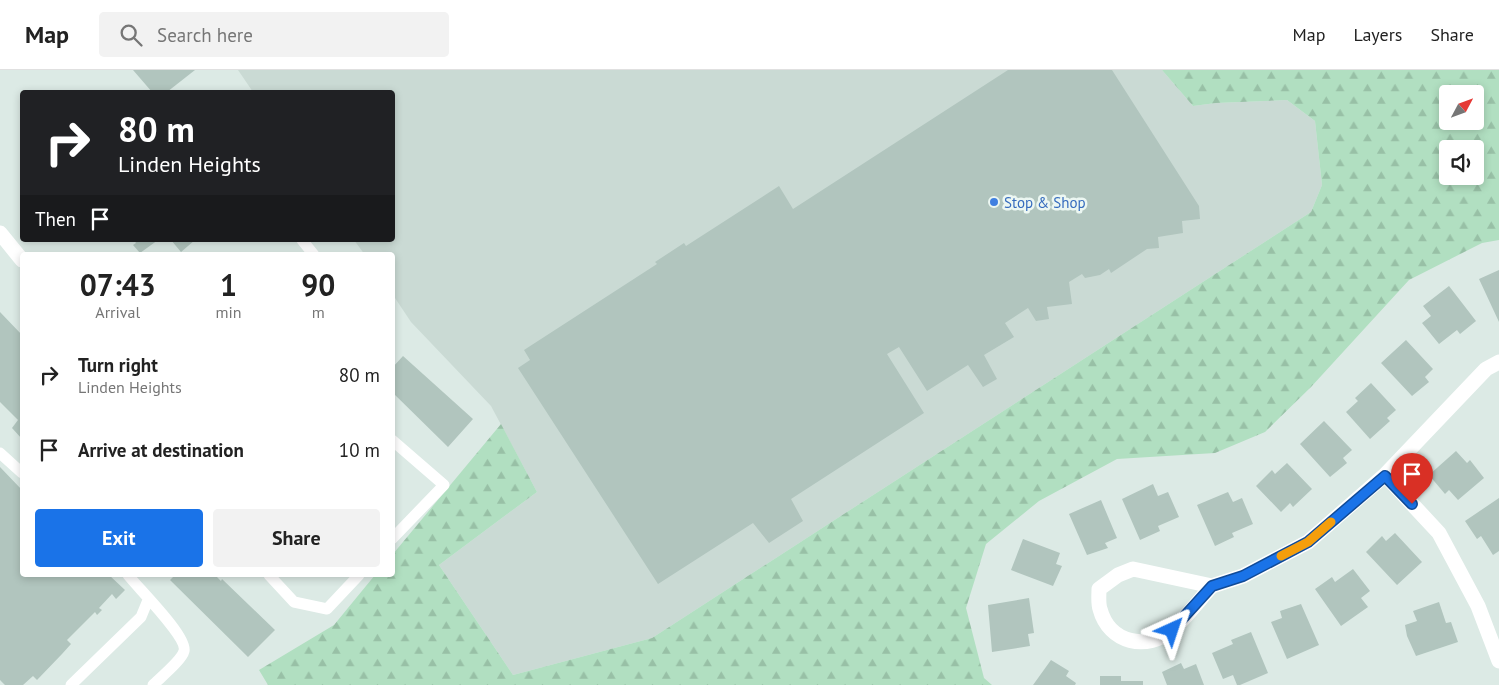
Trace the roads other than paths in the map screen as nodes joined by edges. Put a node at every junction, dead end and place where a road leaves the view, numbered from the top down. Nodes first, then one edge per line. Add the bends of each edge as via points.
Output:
1 (0, 233) edge
2 (304, 242) edge
3 (312, 252) edge
4 (20, 258) edge
5 (1499, 362) edge
6 (395, 443) edge
7 (0, 453) edge
8 (20, 471) edge
9 (1385, 476) junction
10 (395, 536) edge
11 (130, 577) edge
12 (271, 577) edge
13 (357, 577) edge
14 (1212, 586) junction
15 (148, 600) junction
16 (1499, 661) edge
17 (71, 685) edge
18 (153, 685) edge

1 - 4 street
2 - 3 lane
5 - 9 street via 1486,369
6 - 10 lane via 444,485
7 - 8 lane
9 - 14 street via 1308,542 1243,576
9 - 16 street via 1439,533 1478,606
11 - 15 lane
12 - 13 lane via 294,602 327,609
14 - 14 street via 1133,570 1118,574 1099,589 1100,608 1108,626 1123,640 1146,643 1172,630
15 - 17 lane via 141,617
15 - 18 lane via 185,645 184,654

